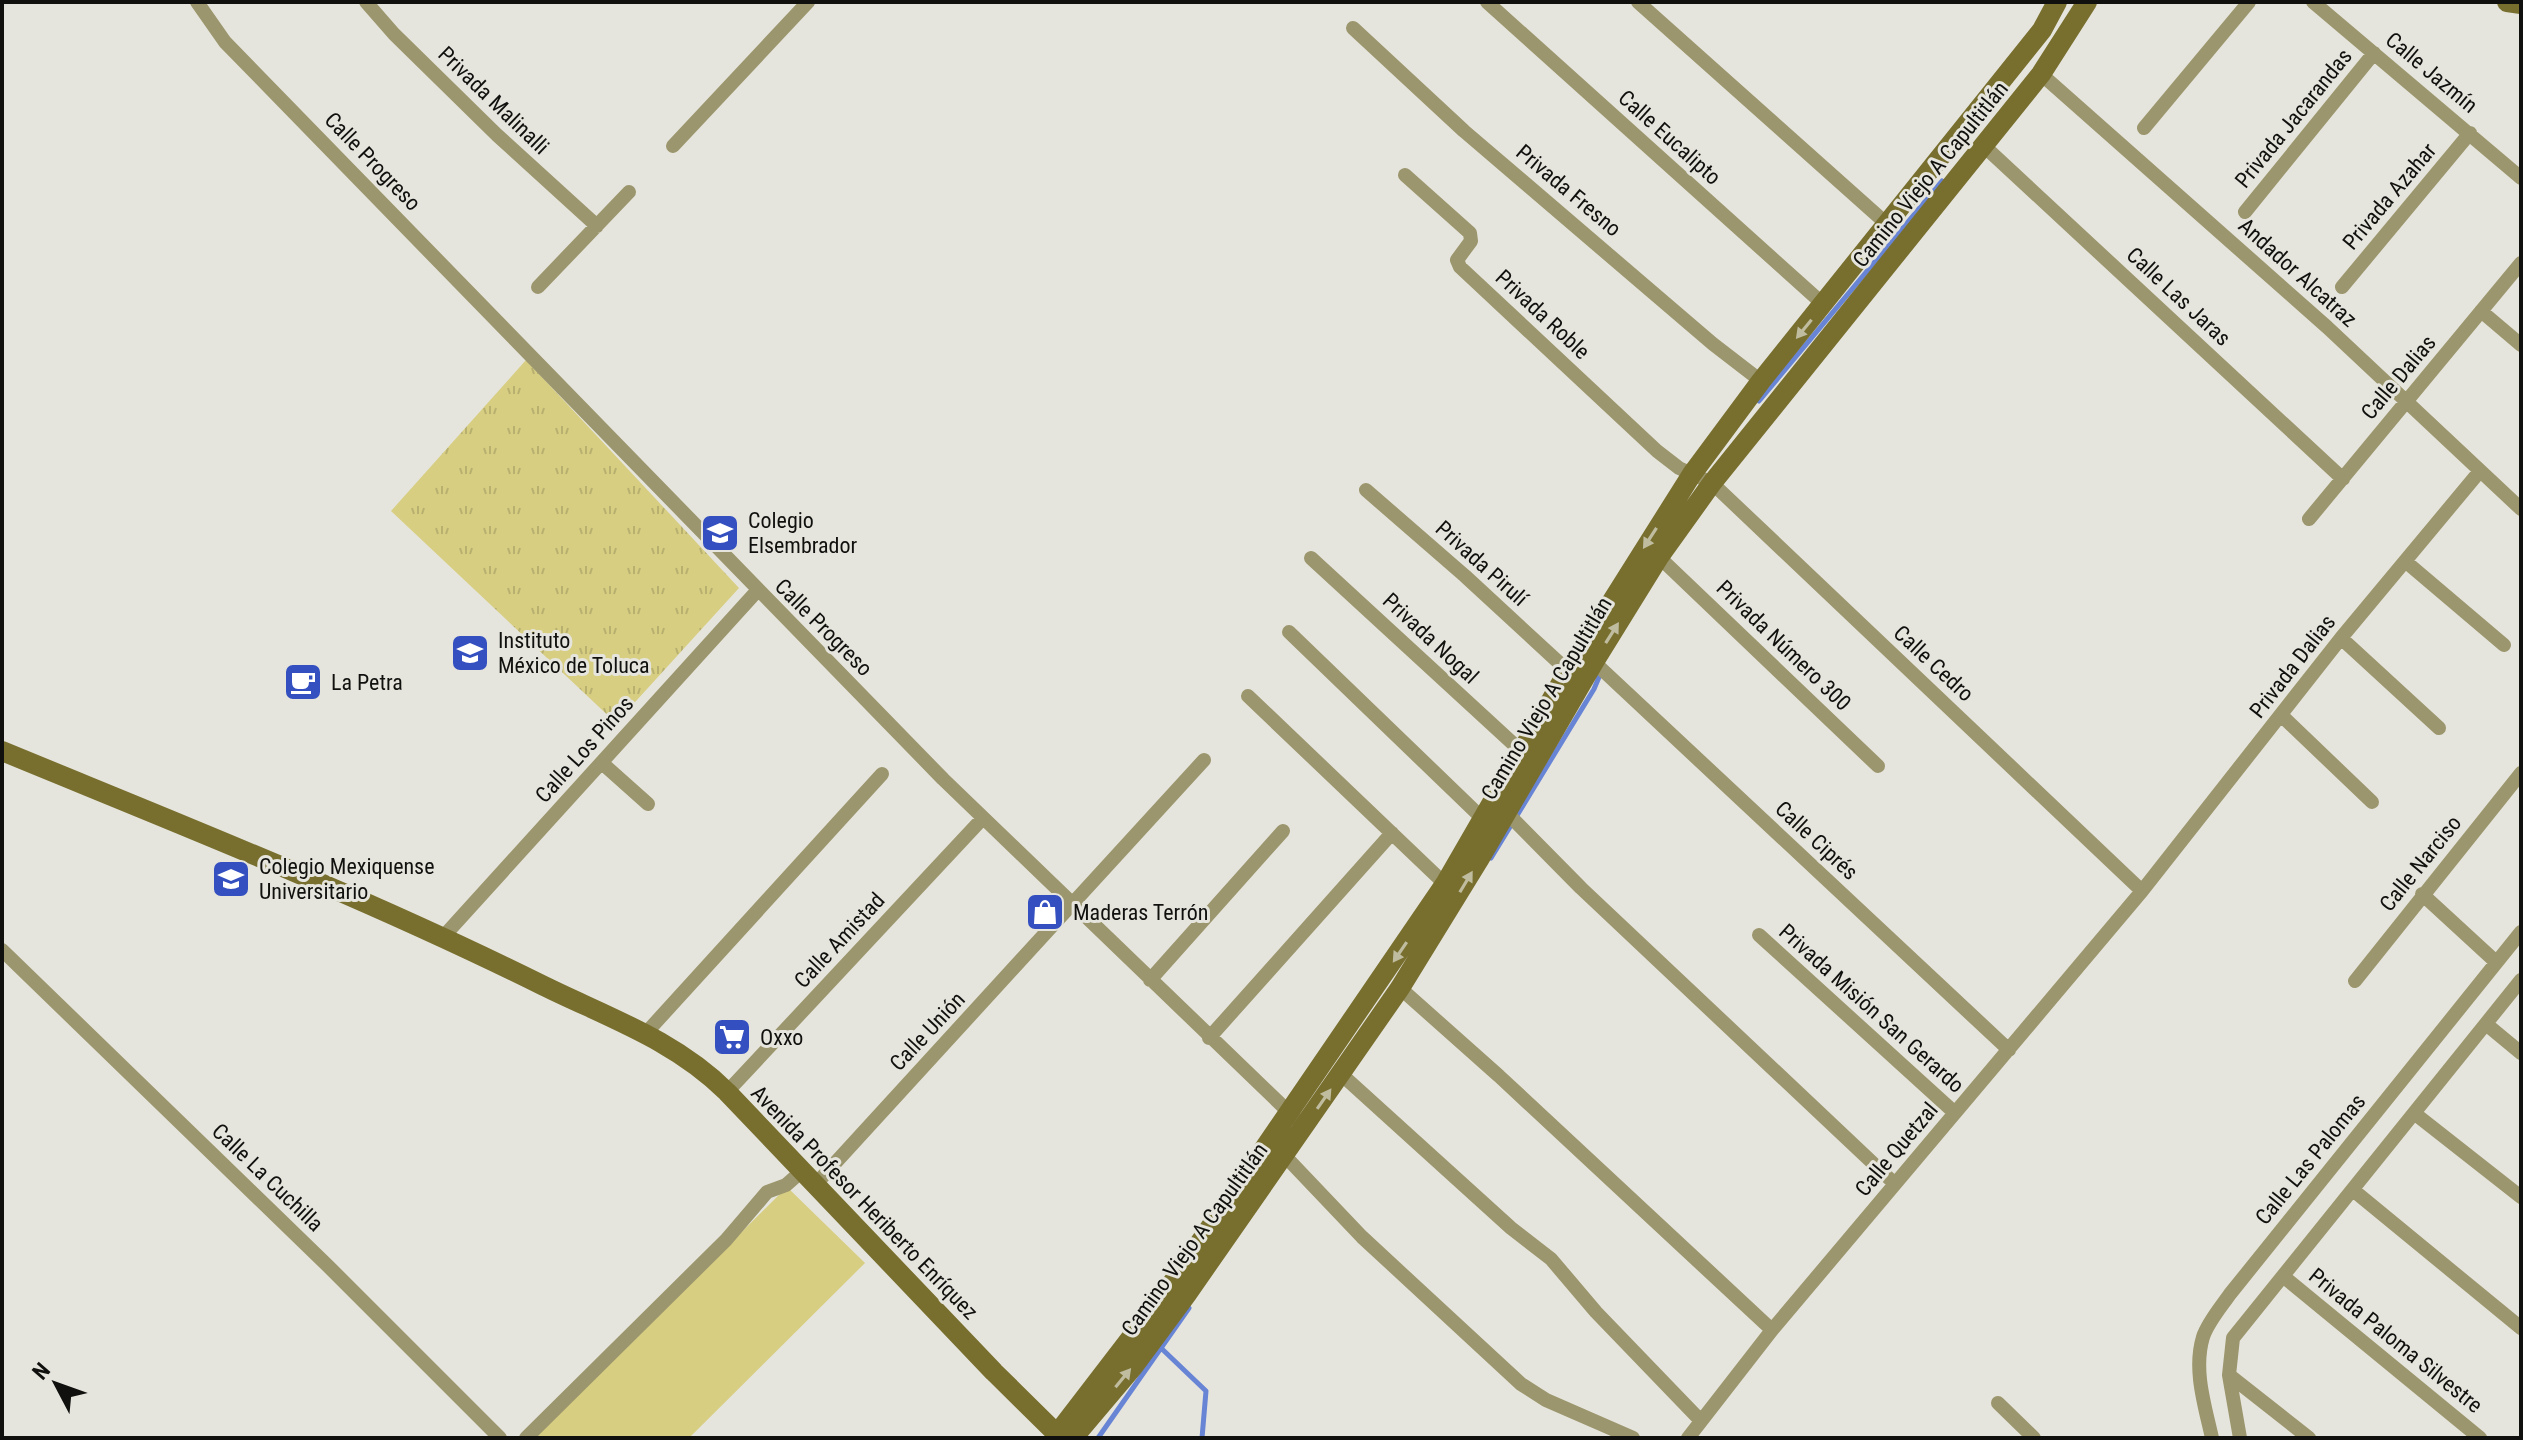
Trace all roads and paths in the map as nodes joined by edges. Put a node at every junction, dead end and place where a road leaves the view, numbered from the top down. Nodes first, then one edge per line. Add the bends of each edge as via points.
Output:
1 (197, 2) edge
2 (366, 2) edge
3 (808, 2) edge
4 (1487, 2) edge
5 (1638, 2) edge
6 (2057, 2) edge
7 (2087, 2) edge
8 (2249, 2) edge
9 (2313, 2) edge
10 (2507, 2) edge
11 (2521, 4) edge
12 (1353, 28) dead end
13 (2374, 53) junction
14 (2041, 74) junction
15 (2144, 128) dead end
16 (2470, 133) junction
17 (673, 146) dead end
18 (1984, 146) junction
19 (1405, 175) dead end
20 (2521, 178) edge
21 (629, 192) dead end
22 (2245, 212) dead end
23 (1888, 225) junction
24 (597, 226) junction
25 (2521, 263) edge
26 (538, 287) dead end
27 (2342, 287) dead end
28 (1823, 304) junction
29 (2481, 311) junction
30 (2521, 345) edge
31 (1761, 381) junction
32 (2406, 401) junction
33 (2480, 471) junction
34 (1692, 474) junction
35 (2343, 479) junction
36 (1712, 483) junction
37 (1366, 490) dead end
38 (2521, 509) edge
39 (2309, 519) dead end
40 (1659, 557) junction
41 (1311, 558) dead end
42 (2405, 561) junction
43 (757, 591) junction
44 (1289, 632) dead end
45 (2341, 638) junction
46 (2504, 645) dead end
47 (1594, 662) junction
48 (1568, 671) junction
49 (1248, 696) dead end
50 (2281, 715) junction
51 (2439, 728) dead end
52 (2, 751) edge
53 (1521, 751) junction
54 (1204, 760) dead end
55 (602, 763) junction
56 (1878, 766) dead end
57 (2521, 773) edge
58 (882, 774) dead end
59 (2372, 802) dead end
60 (648, 804) dead end
61 (1506, 812) junction
62 (983, 818) junction
63 (1483, 819) junction
64 (1283, 831) dead end
65 (1392, 833) junction
66 (1445, 884) junction
67 (2142, 891) junction
68 (2422, 894) junction
69 (1072, 906) junction
70 (2521, 932) edge
71 (1759, 935) dead end
72 (444, 936) junction
73 (2, 950) edge
74 (2496, 962) junction
75 (1150, 980) junction
76 (2521, 980) edge
77 (2355, 981) dead end
78 (1400, 988) junction
79 (2486, 1024) junction
80 (646, 1033) junction
81 (1209, 1038) junction
82 (2009, 1050) junction
83 (2521, 1053) edge
84 (1341, 1074) junction
85 (727, 1092) junction
86 (1955, 1113) junction
87 (2414, 1113) junction
88 (1296, 1120) junction
89 (1284, 1155) junction
90 (808, 1178) junction
91 (1895, 1184) junction
92 (2353, 1190) junction
93 (2521, 1197) edge
94 (2284, 1277) junction
95 (2521, 1328) edge
96 (1772, 1330) junction
97 (2229, 1375) junction
98 (1998, 1403) dead end
99 (1701, 1421) junction
100 (1061, 1437) edge
101 (500, 1438) edge
102 (526, 1438) edge
103 (1633, 1438) edge
104 (1688, 1438) edge
105 (2034, 1438) edge
106 (2212, 1438) edge
107 (2240, 1438) edge
108 (2309, 1438) edge
109 (2480, 1438) edge

1 - 43 street, Calle Progreso via 225,42
2 - 24 street, Privada Malinalli via 497,135
3 - 17 street
4 - 28 street, Calle Eucalipto
5 - 23 street
6 - 23 main road, Camino Viejo A Capultitlán via 2042,30
7 - 14 main road, Camino Viejo A Capultitlán
8 - 15 street
9 - 13 street, Calle Jazmín
10 - 11 main road
12 - 31 street, Privada Fresno via 1464,131
13 - 16 street, Calle Jazmín
13 - 22 street, Privada Jacarandas
14 - 18 main road, Camino Viejo A Capultitlán
14 - 32 street, Andador Alcatraz
16 - 20 street, Calle Jazmín
16 - 27 street, Privada Azahar
18 - 35 street, Calle Las Jaras
18 - 36 main road, Camino Viejo A Capultitlán
19 - 34 street, Privada Roble via 1470,233 1471,241 1457,260 1460,267 1657,451
21 - 24 street
23 - 28 main road, Camino Viejo A Capultitlán
24 - 26 street
25 - 29 street, Calle Dalias
28 -> 31 main road, Camino Viejo A Capultitlán
29 - 30 street
29 - 32 street, Calle Dalias
31 - 34 main road, Camino Viejo A Capultitlán
32 - 33 street, Andador Alcatraz
32 - 35 street, Calle Dalias
33 - 38 street, Andador Alcatraz
33 - 42 street, Privada Dalias
34 - 36 street, Calle Cedro
34 -> 48 main road, Camino Viejo A Capultitlán
35 - 39 street, Calle Dalias
36 - 40 main road, Camino Viejo A Capultitlán
36 - 67 street, Calle Cedro
37 - 48 street, Privada Pirulí
47 -> 40 main road, Camino Viejo A Capultitlán
40 - 56 street, Privada Número 300
41 - 53 street, Privada Nogal
42 - 45 street, Privada Dalias
42 - 46 street
43 - 55 street, Calle Los Pinos
43 - 62 street, Calle Progreso
44 - 63 street
45 - 50 street, Privada Dalias
45 - 51 street
47 - 61 main road, Camino Viejo A Capultitlán
47 - 82 street, Calle Ciprés
48 - 53 main road, Camino Viejo A Capultitlán
49 - 65 street
50 - 59 street
50 - 67 street, Privada Dalias
52 - 72 main road, Avenida Profesor Heriberto Enríquez
53 - 63 main road, Camino Viejo A Capultitlán
54 - 69 street, Calle Unión
55 - 60 street
55 - 72 street, Calle Los Pinos
57 - 68 street, Calle Narciso
58 - 80 street
78 -> 61 main road, Camino Viejo A Capultitlán
61 - 91 street
62 - 69 street, Calle Progreso
62 - 85 street, Calle Amistad
63 - 66 main road, Camino Viejo A Capultitlán
64 - 75 street
65 - 66 street
65 - 81 street
66 -> 88 main road, Camino Viejo A Capultitlán
67 - 82 street, Calle Quetzal
68 - 74 street
68 - 77 street, Calle Narciso
69 - 75 street, Calle Progreso
69 - 90 street, Calle Unión
70 - 74 street, Calle Las Palomas
71 - 86 street, Privada Misión San Gerardo
72 - 80 main road, Avenida Profesor Heriberto Enríquez
73 - 101 street, Calle La Cuchilla
74 - 106 street, Calle Las Palomas via 2213,1318 2203,1337 2199,1375
75 - 81 street, Calle Progreso
76 - 79 street
78 - 84 main road, Camino Viejo A Capultitlán
78 - 96 street
79 - 83 street
79 - 87 street
80 - 85 main road, Avenida Profesor Heriberto Enríquez via 688,1058
81 - 88 street, Calle Progreso
82 - 86 street, Calle Quetzal
88 -> 84 main road, Camino Viejo A Capultitlán
84 - 99 street via 1551,1259
85 - 90 main road, Avenida Profesor Heriberto Enríquez
86 - 91 street, Calle Quetzal
87 - 92 street
87 - 93 street
88 - 89 main road, Camino Viejo A Capultitlán
88 - 100 main road, Camino Viejo A Capultitlán
100 -> 89 main road, Camino Viejo A Capultitlán via 1142,1355
89 - 103 street via 1362,1237 1521,1384
90 - 100 main road, Avenida Profesor Heriberto Enríquez
90 - 102 street, Calle Unión via 767,1192 716,1251
91 - 96 street, Calle Quetzal
92 - 94 street
92 - 95 street
94 - 97 street via 2233,1338
94 - 109 street, Privada Paloma Silvestre
96 - 99 street, Calle Quetzal
97 - 107 street
97 - 108 street
98 - 105 street
99 - 104 street, Calle Quetzal

